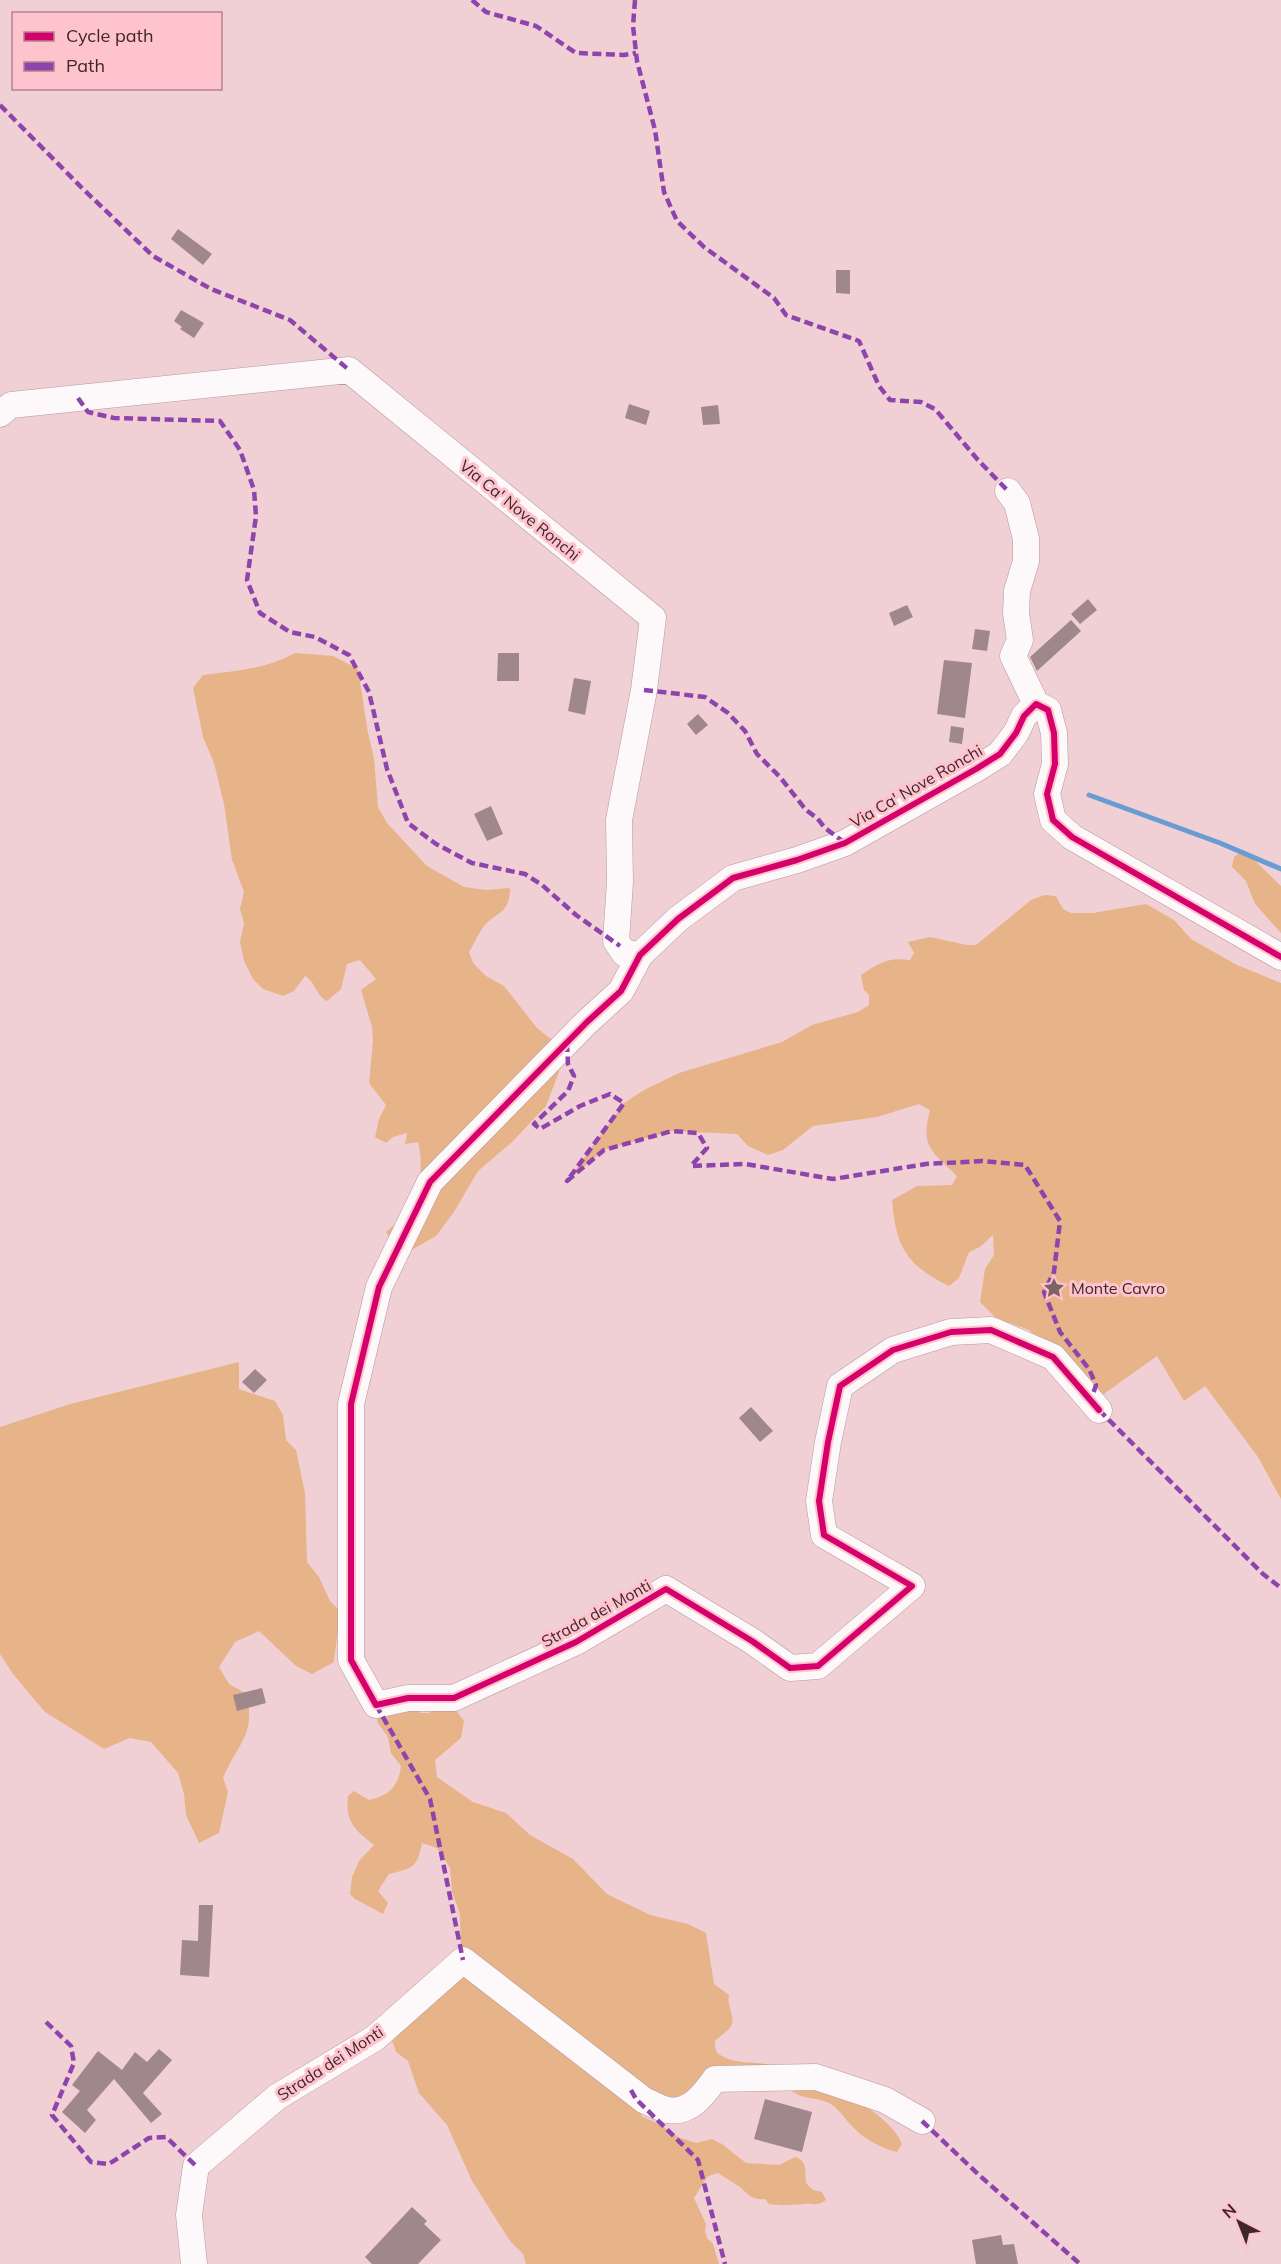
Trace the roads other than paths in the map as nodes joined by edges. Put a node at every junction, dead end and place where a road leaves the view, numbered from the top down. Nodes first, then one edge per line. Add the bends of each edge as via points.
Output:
1 (0, 414) edge
2 (1008, 491) dead end
3 (1036, 704) junction
4 (640, 955) junction
5 (1281, 957) edge
6 (1100, 1410) dead end
7 (922, 2121) dead end
8 (194, 2264) edge

1 - 4 street, Via Ca' Nove Ronchi via 12,405 349,370 653,618 644,690 619,820 616,941 624,952
2 - 3 street via 1017,503 1026,539 1026,561 1017,591 1020,640 1013,656
3 - 4 street, Via Ca' Nove Ronchi via 999,754 976,769 845,843 733,878 678,919
3 - 5 street via 1048,710 1054,733 1055,764 1047,794 1053,820 1072,837
4 - 6 street, Strada dei Monti via 621,991 430,1182 379,1287 351,1404 351,1659 376,1705 408,1698 454,1698 576,1642 666,1589 790,1668 818,1666 912,1586 824,1535 819,1501 840,1386 893,1350 951,1332 991,1330 1053,1357
7 - 8 street, Strada dei Monti via 885,2100 816,2077 715,2079 698,2102 668,2110 645,2101 463,1960 375,2038 277,2097 196,2166 189,2215

